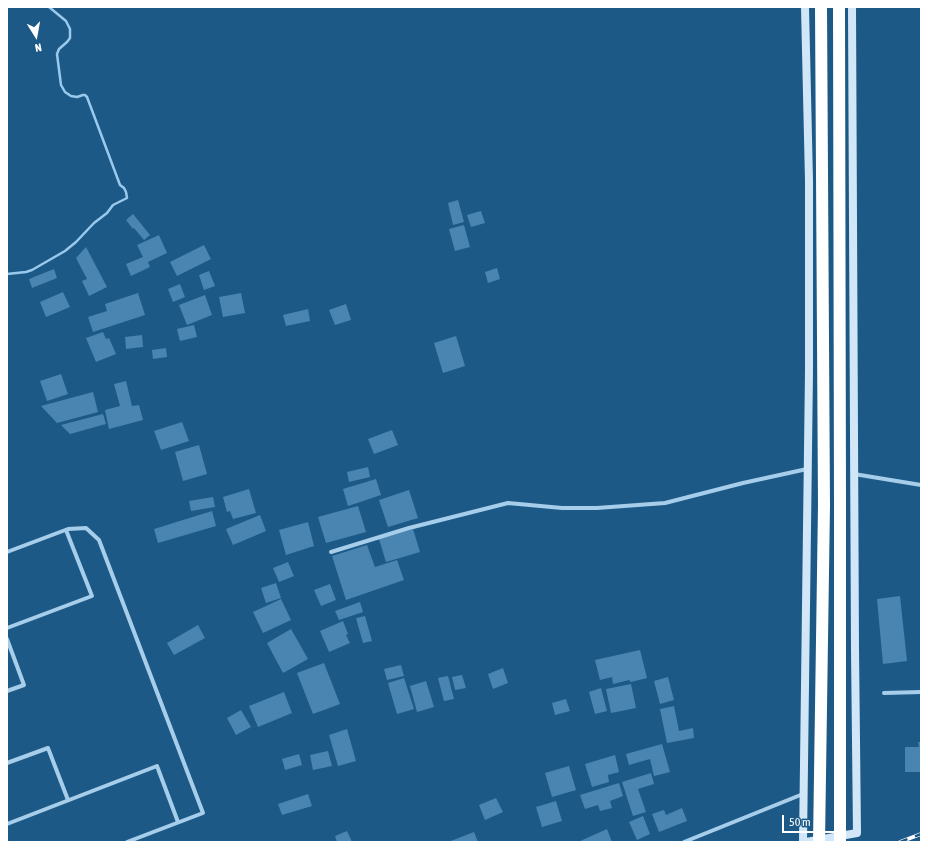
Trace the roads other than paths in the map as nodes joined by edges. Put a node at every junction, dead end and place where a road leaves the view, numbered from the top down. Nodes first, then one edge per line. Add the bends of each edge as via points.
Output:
1 (805, 7) edge
2 (821, 7) edge
3 (839, 7) edge
4 (852, 7) edge
5 (807, 469) junction
6 (854, 474) junction
7 (921, 485) edge
8 (66, 530) junction
9 (7, 552) edge
10 (332, 552) dead end
11 (7, 628) edge
12 (7, 639) edge
13 (7, 691) edge
14 (921, 692) edge
15 (884, 693) dead end
16 (7, 763) edge
17 (804, 794) junction
18 (68, 800) junction
19 (178, 822) junction
20 (7, 824) edge
21 (127, 842) edge
22 (684, 842) edge
23 (805, 842) edge
24 (819, 842) edge
25 (840, 842) edge

1 - 5 street via 809,181
2 - 24 highway, bridge via 824,505
3 - 25 highway, bridge
4 - 6 street
5 - 10 street via 665,503 597,508 508,503 409,528
5 - 17 street
6 - 7 street
6 - 23 street via 857,833
8 - 9 street
8 - 11 street via 92,596
8 - 19 street via 86,528 99,540 203,813
12 - 13 street via 24,684
14 - 15 street
16 - 18 street via 48,748
17 - 22 street
17 - 23 street
18 - 19 street via 157,766
18 - 20 street
19 - 21 street

